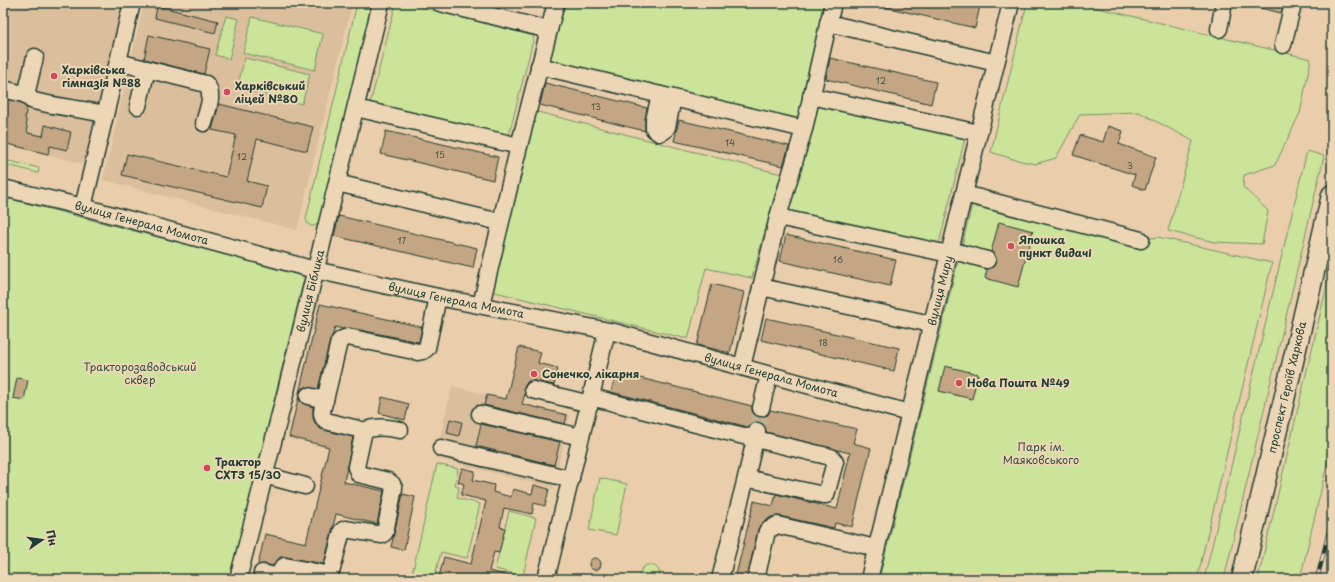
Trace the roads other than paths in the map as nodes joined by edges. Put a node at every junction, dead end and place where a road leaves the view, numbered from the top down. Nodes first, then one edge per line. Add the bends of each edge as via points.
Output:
1 (132, 3) edge
2 (381, 3) edge
3 (440, 3) edge
4 (556, 3) edge
5 (833, 3) edge
6 (1011, 3) edge
7 (1224, 3) edge
8 (1292, 8) dead end
9 (828, 22) junction
10 (1219, 29) dead end
11 (549, 30) junction
12 (1283, 45) dead end
13 (35, 57) dead end
14 (118, 62) junction
15 (996, 63) junction
16 (539, 66) junction
17 (147, 69) junction
18 (3, 89) edge
19 (26, 95) junction
20 (811, 96) junction
21 (138, 106) dead end
22 (356, 108) junction
23 (105, 114) junction
24 (204, 122) dead end
25 (804, 129) junction
26 (979, 133) junction
27 (518, 146) junction
28 (337, 183) junction
29 (3, 188) edge
30 (964, 194) junction
31 (1332, 195) edge
32 (83, 207) junction
33 (778, 217) junction
34 (500, 222) junction
35 (1141, 240) dead end
36 (949, 252) junction
37 (986, 260) dead end
38 (316, 270) junction
39 (761, 287) junction
40 (438, 297) junction
41 (481, 305) junction
42 (932, 324) junction
43 (607, 331) junction
44 (742, 367) junction
45 (769, 375) junction
46 (533, 390) dead end
47 (298, 394) junction
48 (325, 400) junction
49 (590, 401) junction
50 (761, 408) tunnel mouth
51 (909, 413) junction
52 (480, 414) dead end
53 (400, 430) dead end
54 (362, 431) junction
55 (756, 435) junction
56 (582, 437) junction
57 (441, 448) dead end
58 (264, 475) junction
59 (746, 478) junction
60 (571, 479) junction
61 (305, 486) dead end
62 (876, 548) junction
63 (249, 573) edge
64 (280, 578) edge
65 (546, 579) edge
66 (720, 579) edge
67 (756, 579) edge
68 (869, 579) edge
69 (1242, 579) edge

1 - 14 street
2 - 22 street, вулиця Біблика
3 - 11 street
4 - 11 street
5 - 9 street
6 - 15 street, вулиця Миру
7 - 10 street
8 - 12 street
9 - 15 street
9 - 20 street
11 - 16 street
13 - 19 street
14 - 17 street
14 - 23 street
15 - 26 street, вулиця Миру
16 - 25 street
16 - 27 street
17 - 21 street
17 - 24 street via 206,84 211,94
18 - 19 street
19 - 23 street via 34,101
20 - 25 street
20 - 26 street
22 - 27 street
22 - 28 street, вулиця Біблика
23 - 32 street
25 - 33 street
26 - 30 street, вулиця Миру
27 - 34 street
28 - 34 street
28 - 38 street, вулиця Біблика
29 - 32 street, вулиця Генерала Момота
30 - 35 street
30 - 36 street, вулиця Миру
31 - 69 main road, проспект Героїв Харкова
32 - 38 street, вулиця Генерала Момота
33 - 36 street
33 - 39 street
34 - 41 street
36 - 37 street
36 - 42 street, вулиця Миру
38 - 40 street, вулиця Генерала Момота
38 - 47 street, вулиця Біблика
39 - 42 street
39 - 44 street
40 - 41 street, вулиця Генерала Момота
40 - 48 street via 427,348 423,351 348,337 342,339 339,342
41 - 43 street, вулиця Генерала Момота
42 - 51 street, вулиця Миру
43 - 44 street, вулиця Генерала Момота
43 - 49 street
44 - 45 street, вулиця Генерала Момота
45 - 50 street
45 - 51 street, вулиця Генерала Момота
46 - 49 street
47 - 48 street
47 - 58 street, вулиця Біблика
48 - 54 street via 323,419
49 - 55 street
49 - 56 street
51 - 62 street, вулиця Миру
52 - 56 street
53 - 54 street via 382,426
54 - 64 street via 357,471 388,481 394,488 385,532 378,535 345,529 331,574 285,566
55 - 59 street
55 - 59 street via 831,457 835,462 826,495
56 - 60 street
57 - 60 street
58 - 61 street
58 - 63 street, вулиця Біблика
59 - 66 street
60 - 65 street
62 - 67 street via 777,526 767,531
62 - 68 street, вулиця Миру
63 - 64 street

